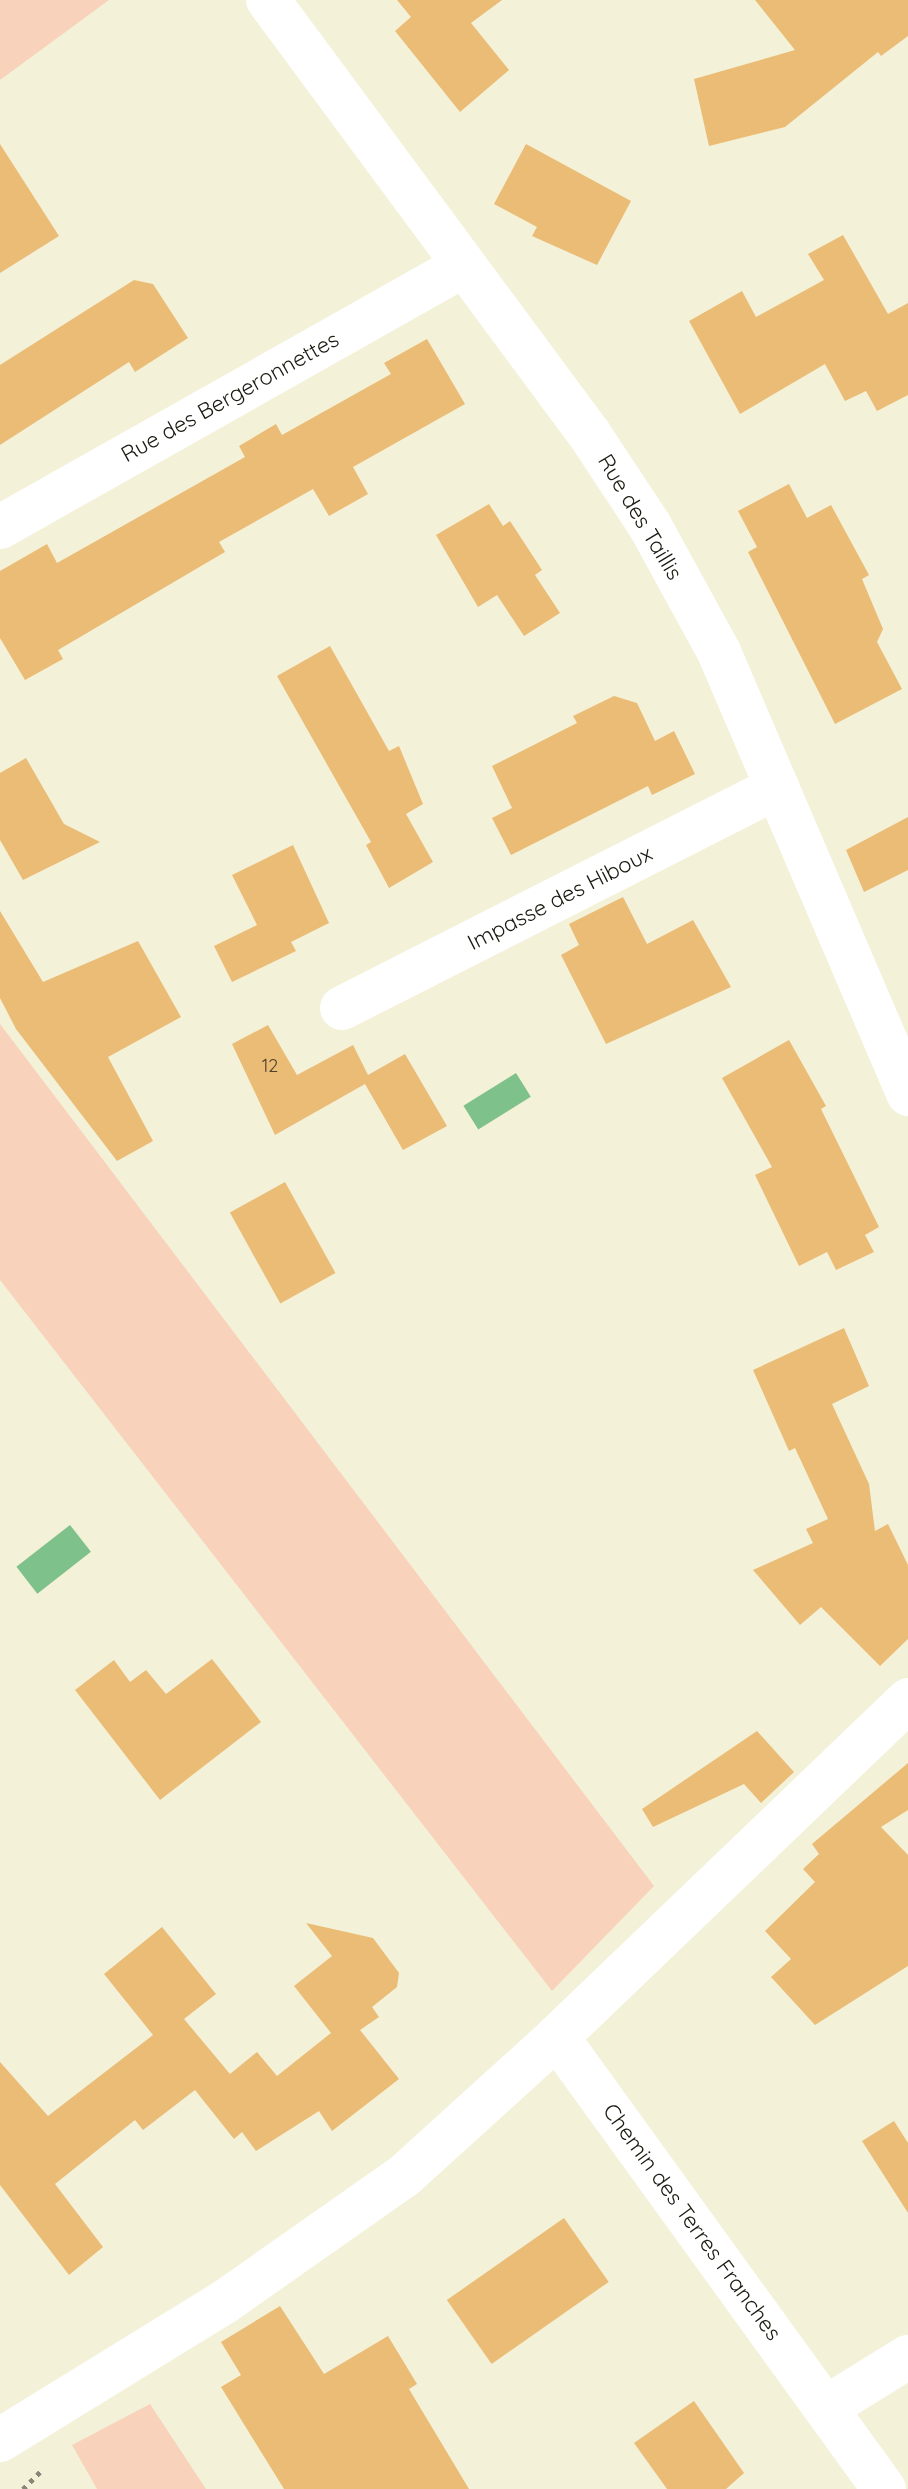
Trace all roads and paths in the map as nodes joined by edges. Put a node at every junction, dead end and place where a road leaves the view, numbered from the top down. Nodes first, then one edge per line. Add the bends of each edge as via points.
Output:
1 (268, 0) edge
2 (461, 267) junction
3 (0, 527) edge
4 (777, 787) junction
5 (342, 1008) dead end
6 (908, 1094) edge
7 (908, 1700) edge
8 (557, 2037) junction
9 (908, 2357) edge
10 (827, 2407) junction
11 (0, 2440) edge
12 (884, 2489) edge

1 - 2 street, Rue des Taillis
2 - 3 street, Rue des Bergeronnettes
2 - 4 street, Rue des Taillis via 590,435 650,526 719,652
4 - 5 street, Impasse des Hiboux
4 - 6 street, Rue des Taillis
7 - 8 street
8 - 10 street, Chemin des Terres Franches
8 - 11 street via 405,2175 301,2251
9 - 10 street
10 - 12 street, Chemin des Terres Franches

